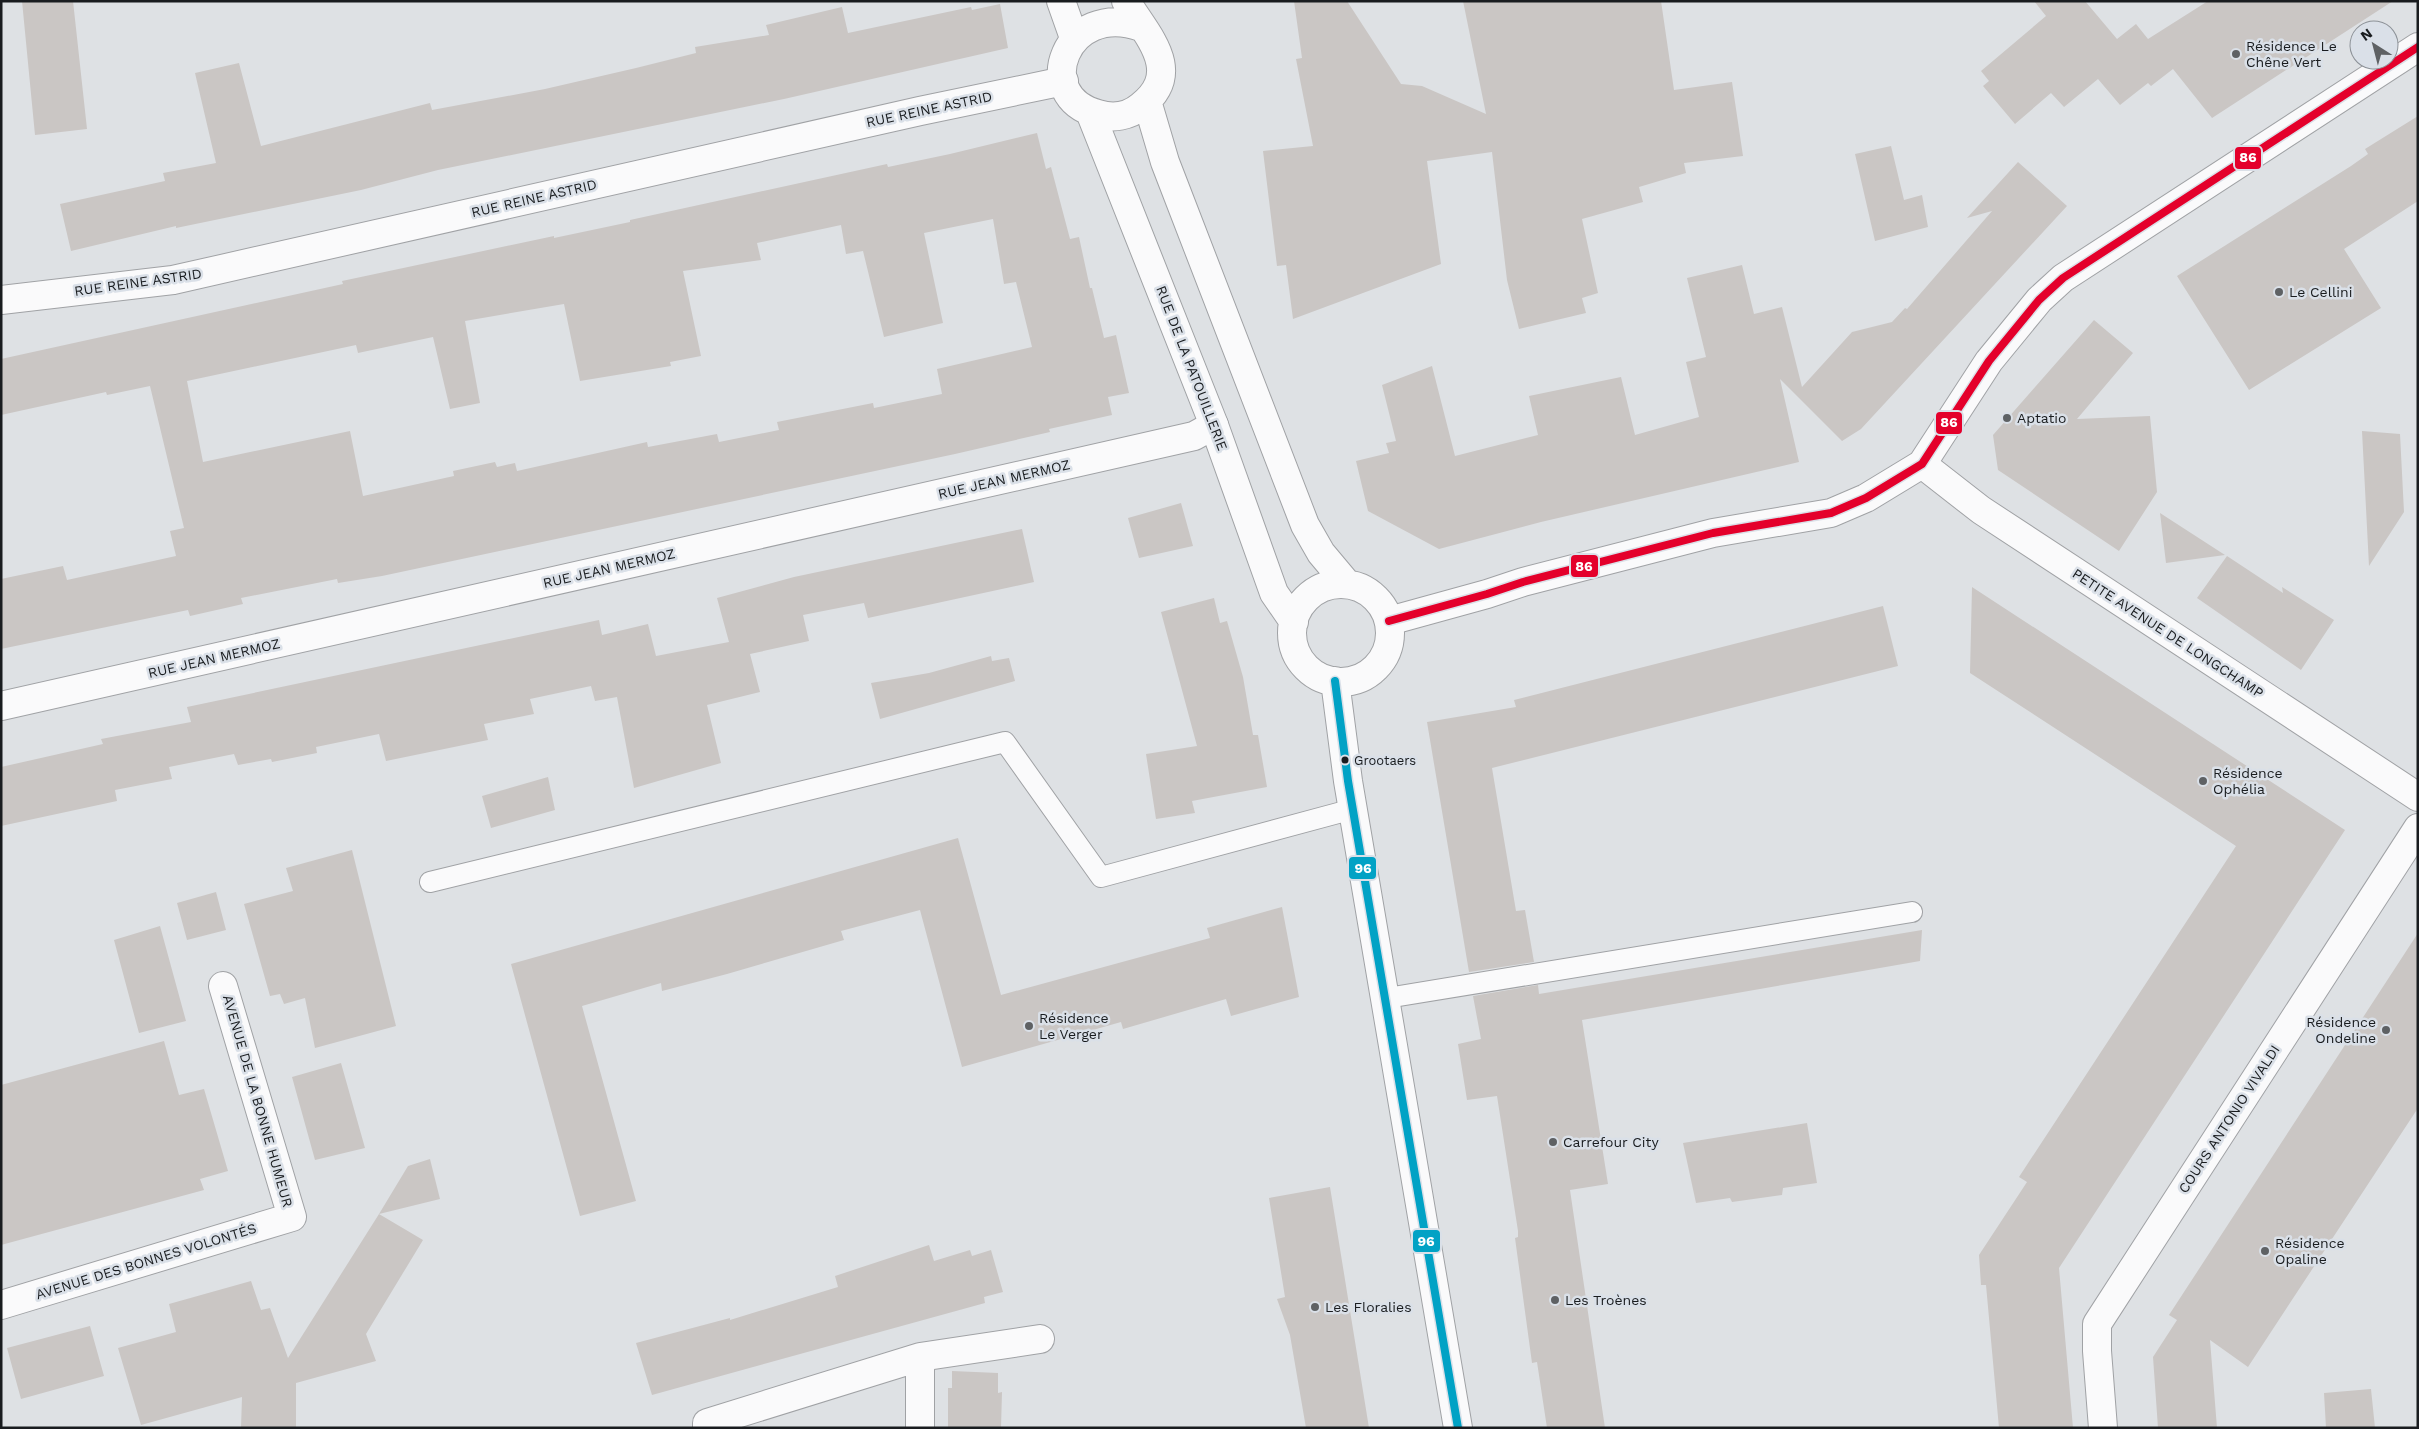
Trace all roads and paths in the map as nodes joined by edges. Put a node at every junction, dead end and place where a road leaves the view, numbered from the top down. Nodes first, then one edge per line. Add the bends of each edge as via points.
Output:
1 (1061, 1) edge
2 (1126, 1) edge
3 (1141, 27) junction
4 (1073, 35) junction
5 (2418, 47) edge
6 (1064, 81) junction
7 (1147, 101) junction
8 (1090, 112) junction
9 (2, 292) edge
10 (1214, 425) junction
11 (1922, 464) junction
12 (1347, 584) junction
13 (1389, 621) junction
14 (1294, 622) junction
15 (1335, 681) junction
16 (1, 706) edge
17 (2418, 797) edge
18 (1353, 809) junction
19 (2418, 828) edge
20 (430, 882) dead end
21 (1912, 912) dead end
22 (224, 986) dead end
23 (1387, 998) junction
24 (292, 1217) joint
25 (1, 1305) edge
26 (1040, 1339) dead end
27 (920, 1357) junction
28 (707, 1428) edge
29 (920, 1428) edge
30 (1458, 1428) edge
31 (2103, 1428) edge

1 - 4 street
2 - 3 street
3 - 4 street via 1113,17 1084,25
3 - 7 street via 1153,39 1160,55 1157,87
4 - 6 street, RUE DE LA PATOUILLERIE via 1062,59
5 - 11 street via 2056,284 1989,361
6 - 8 street, RUE DE LA PATOUILLERIE via 1079,106
6 - 9 street, RUE REINE ASTRID via 173,280
7 - 8 street via 1135,111 1121,116
7 - 12 street via 1165,162 1304,525 1321,554
8 - 10 street, RUE DE LA PATOUILLERIE
10 - 14 street, RUE DE LA PATOUILLERIE via 1274,593
10 - 16 street, RUE JEAN MERMOZ via 1194,436
11 - 13 street via 1866,498 1831,513 1713,533 1523,582
11 - 17 street, PETITE AVENUE DE LONGCHAMP via 1981,510
12 - 13 street via 1370,592 1385,610
12 - 14 street via 1332,584 1306,598
13 - 15 street via 1389,644 1378,665 1358,678
14 - 15 street via 1292,639 1298,656 1320,677
15 - 18 street
18 - 20 lane via 1101,877 1005,742
18 - 23 street
19 - 31 street, COURS ANTONIO VIVALDI via 2097,1324
21 - 23 lane
22 - 24 street, AVENUE DE LA BONNE HUMEUR
23 - 30 street
24 - 25 street, AVENUE DES BONNES VOLONTÉS
26 - 27 street
27 - 28 street via 707,1423
27 - 29 street

